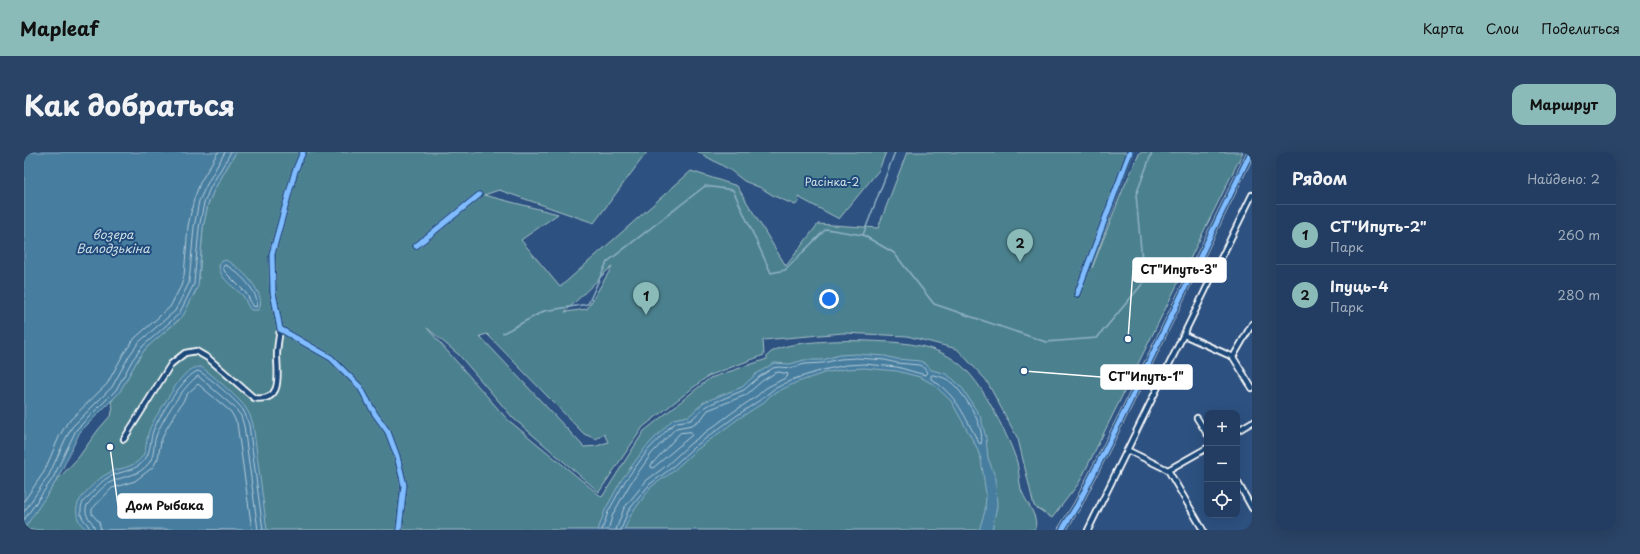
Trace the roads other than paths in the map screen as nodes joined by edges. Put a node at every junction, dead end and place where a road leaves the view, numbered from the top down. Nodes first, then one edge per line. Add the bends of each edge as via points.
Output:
1 (303, 152) edge
2 (1130, 152) edge
3 (1251, 152) edge
4 (1252, 194) edge
5 (479, 196) dead end
6 (416, 246) dead end
7 (1077, 294) dead end
8 (1252, 324) edge
9 (280, 329) junction
10 (1184, 335) junction
11 (1233, 357) junction
12 (1252, 388) edge
13 (1197, 418) dead end
14 (1252, 422) edge
15 (1240, 428) edge
16 (1204, 429) edge
17 (124, 439) dead end
18 (1127, 450) junction
19 (1204, 450) edge
20 (1168, 470) junction
21 (1238, 482) edge
22 (1252, 508) edge
23 (399, 530) edge
24 (1062, 530) edge
25 (1088, 530) edge
26 (1203, 530) edge

1 - 9 street via 272,254 273,292
2 - 7 street
3 - 24 street via 1078,504
4 - 10 street
5 - 6 street
8 - 11 street
9 - 17 street via 277,354 278,381 270,395 254,398 208,358 196,351 185,353 171,364
9 - 23 street via 332,358 360,386 388,432 404,485
10 - 11 street
10 - 18 street
11 - 12 street
13 - 16 street
14 - 15 street
18 - 20 street
18 - 25 street
19 - 20 street
20 - 26 street
21 - 22 street

